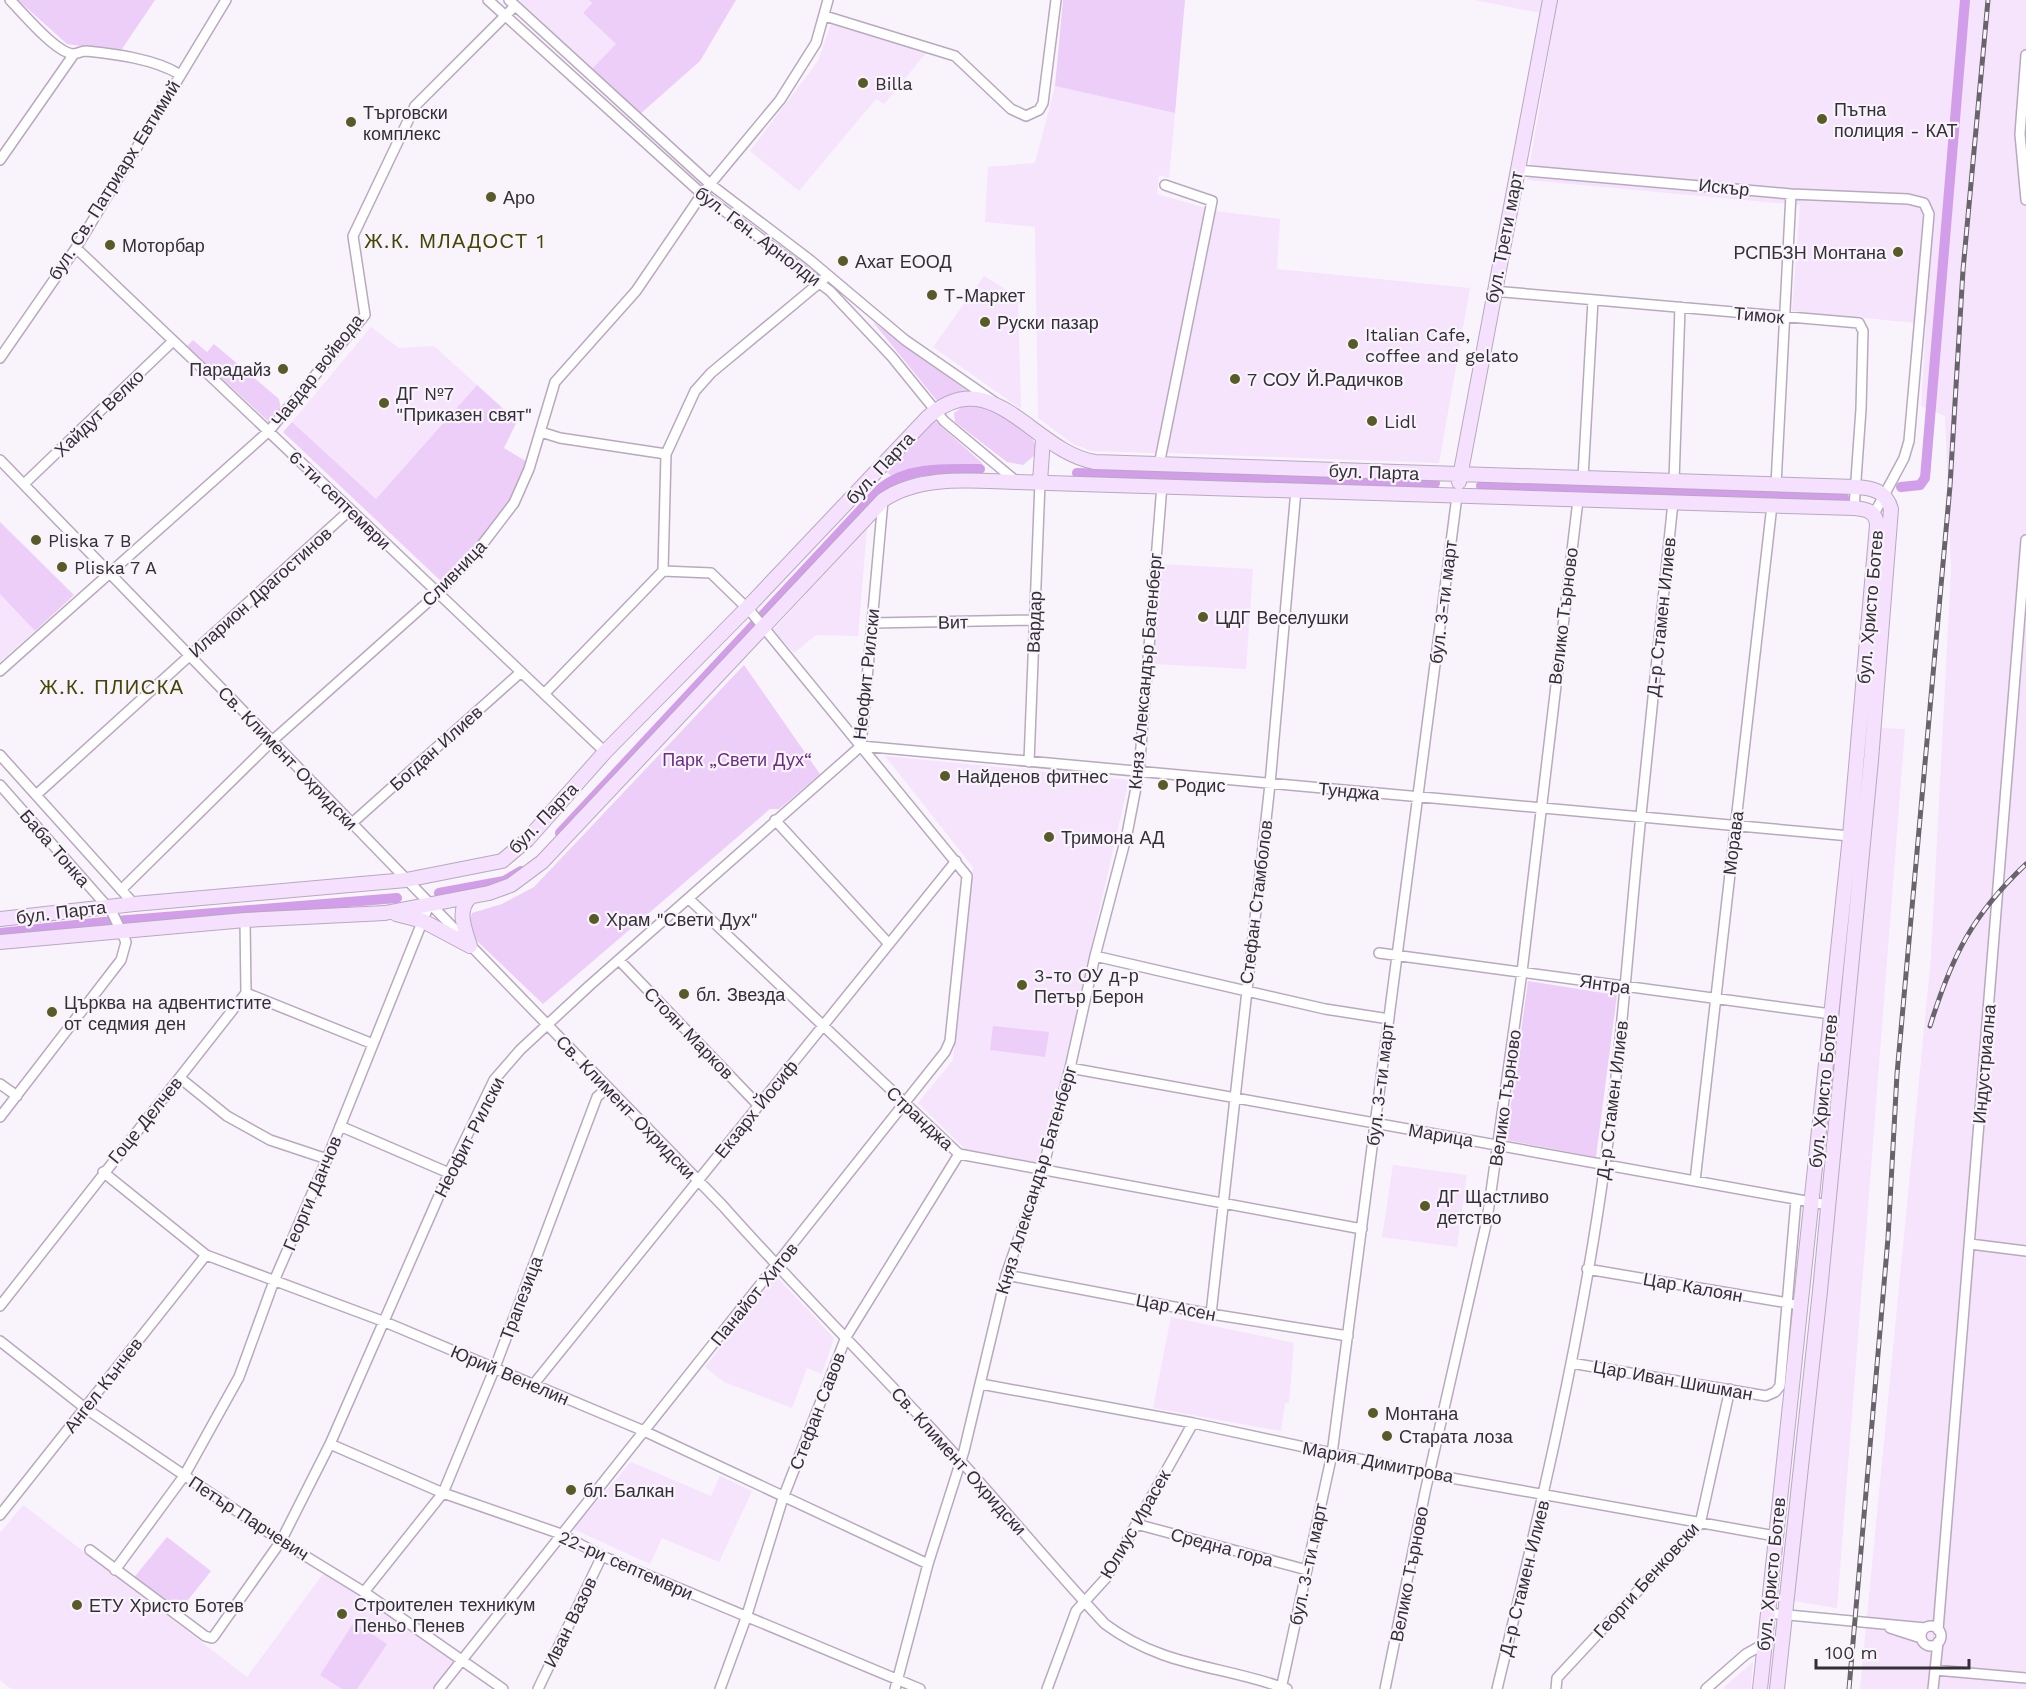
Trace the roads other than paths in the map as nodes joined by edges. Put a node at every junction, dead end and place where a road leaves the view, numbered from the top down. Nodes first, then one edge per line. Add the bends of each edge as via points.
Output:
1 (10, 0) edge
2 (226, 0) edge
3 (488, 0) edge
4 (828, 0) edge
5 (1056, 0) edge
6 (1550, 0) edge
7 (512, 3) edge
8 (507, 15) junction
9 (825, 16) junction
10 (74, 54) junction
11 (2026, 55) edge
12 (179, 75) junction
13 (0, 160) edge
14 (1517, 170) junction
15 (710, 184) junction
16 (1165, 185) dead end
17 (702, 194) junction
18 (1791, 194) junction
19 (2026, 200) edge
20 (1928, 208) joint
21 (76, 248) junction
22 (828, 274) junction
23 (820, 283) junction
24 (1493, 291) junction
25 (1593, 300) junction
26 (1680, 307) junction
27 (1786, 317) junction
28 (173, 341) junction
29 (0, 358) edge
30 (997, 404) junction
31 (934, 411) junction
32 (269, 431) junction
33 (541, 432) junction
34 (1043, 438) junction
35 (666, 454) junction
36 (1041, 457) junction
37 (0, 460) edge
38 (1159, 465) junction
39 (1460, 475) junction
40 (1583, 478) junction
41 (1674, 481) junction
42 (1017, 482) junction
43 (1040, 482) junction
44 (24, 484) junction
45 (1776, 484) junction
46 (1162, 486) junction
47 (1856, 487) junction
48 (1296, 490) junction
49 (1884, 494) junction
50 (1456, 496) junction
51 (883, 500) junction
52 (1578, 500) junction
53 (1673, 502) junction
54 (1772, 506) junction
55 (1854, 508) junction
56 (350, 510) junction
57 (1874, 514) junction
58 (2026, 540) edge
59 (663, 571) junction
60 (109, 573) junction
61 (438, 593) junction
62 (749, 610) junction
63 (1034, 620) junction
64 (872, 623) junction
65 (761, 624) junction
66 (189, 656) junction
67 (0, 671) edge
68 (521, 672) junction
69 (544, 694) junction
70 (272, 741) junction
71 (861, 746) junction
72 (605, 752) junction
73 (0, 754) edge
74 (1029, 762) junction
75 (1139, 772) junction
76 (1270, 784) junction
77 (0, 785) edge
78 (36, 795) junction
79 (1418, 797) junction
80 (1540, 808) junction
81 (1640, 817) junction
82 (775, 820) junction
83 (351, 824) junction
84 (1735, 826) junction
85 (1844, 836) junction
86 (956, 861) junction
87 (406, 880) junction
88 (121, 890) junction
89 (470, 897) junction
90 (689, 899) junction
91 (134, 904) junction
92 (429, 905) junction
93 (110, 909) junction
94 (385, 913) junction
95 (0, 919) edge
96 (245, 920) junction
97 (423, 921) junction
98 (120, 927) junction
99 (0, 942) edge
100 (889, 944) junction
101 (470, 946) junction
102 (1379, 953) dead end
103 (1397, 955) junction
104 (1095, 956) junction
105 (619, 960) junction
106 (1522, 972) junction
107 (1627, 986) junction
108 (1245, 990) junction
109 (246, 993) junction
110 (1714, 998) junction
111 (1832, 1014) junction
112 (1389, 1019) junction
113 (546, 1026) junction
114 (823, 1026) junction
115 (373, 1044) junction
116 (1070, 1068) junction
117 (180, 1078) junction
118 (0, 1084) edge
119 (607, 1088) junction
120 (17, 1096) junction
121 (1233, 1098) junction
122 (905, 1103) junction
123 (759, 1106) junction
124 (0, 1117) edge
125 (1375, 1124) junction
126 (340, 1126) junction
127 (1498, 1146) junction
128 (959, 1154) junction
129 (327, 1159) junction
130 (1605, 1165) junction
131 (103, 1172) junction
132 (1042, 1172) junction
133 (448, 1173) junction
134 (698, 1180) junction
135 (1695, 1181) junction
136 (1796, 1200) junction
137 (1812, 1202) junction
138 (1222, 1203) junction
139 (1828, 1205) junction
140 (1362, 1229) junction
141 (1970, 1244) junction
142 (2026, 1251) edge
143 (206, 1255) junction
144 (776, 1267) junction
145 (1587, 1269) junction
146 (1006, 1275) junction
147 (274, 1281) junction
148 (1793, 1304) junction
149 (0, 1306) edge
150 (1211, 1314) junction
151 (385, 1322) junction
152 (1348, 1336) junction
153 (846, 1337) junction
154 (0, 1341) edge
155 (1571, 1363) junction
156 (494, 1370) junction
157 (981, 1384) junction
158 (533, 1385) junction
159 (1730, 1389) junction
160 (85, 1408) junction
161 (1193, 1423) junction
162 (644, 1431) junction
163 (330, 1444) junction
164 (1332, 1454) junction
165 (961, 1462) junction
166 (1429, 1474) junction
167 (184, 1476) junction
168 (443, 1493) junction
169 (1545, 1494) junction
170 (783, 1498) junction
171 (0, 1515) edge
172 (1136, 1524) junction
173 (1700, 1524) junction
174 (561, 1534) junction
175 (1775, 1536) junction
176 (281, 1541) junction
177 (90, 1550) dead end
178 (602, 1556) junction
179 (928, 1564) junction
180 (115, 1570) junction
181 (1307, 1570) junction
182 (364, 1592) junction
183 (1084, 1601) junction
184 (1767, 1613) junction
185 (1784, 1615) junction
186 (746, 1618) junction
187 (1874, 1623) junction
188 (1931, 1628) junction
189 (1922, 1640) junction
190 (1938, 1642) junction
191 (1764, 1644) junction
192 (463, 1659) junction
193 (1935, 1670) junction
194 (2026, 1678) edge
195 (896, 1685) edge
196 (1283, 1688) edge
197 (439, 1689) edge
198 (503, 1689) edge
199 (538, 1689) edge
200 (720, 1689) edge
201 (920, 1689) edge
202 (1047, 1689) edge
203 (1385, 1689) edge
204 (1497, 1689) edge
205 (1556, 1689) edge
206 (1706, 1689) edge
207 (1760, 1689) edge
208 (1777, 1689) edge
209 (1933, 1689) edge

1 - 10 street via 51,41
2 - 12 street, бул. Св. Патриарх Евтимий
3 - 8 street, бул. Ген. Арнолди
4 - 9 street, Сливница
5 - 9 street via 1043,103 1039,110 1026,116 1011,109 955,56
6 - 14 main road, бул. Трети март
7 - 8 street, Чавдар войвода
7 - 15 street, бул. Ген. Арнолди
8 - 17 street, бул. Ген. Арнолди
8 - 32 street, Чавдар войвода via 415,106 353,236 365,315
9 - 15 street, Сливница via 810,56 780,100
10 - 12 street via 86,51 154,63
10 - 13 street
11 - 19 street via 2020,134
12 - 21 street, бул. Св. Патриарх Евтимий
14 - 18 street, Искър
14 - 24 main road, бул. Трети март
15 - 17 street, Сливница
15 - 22 street, бул. Ген. Арнолди
16 - 38 street via 1212,201
17 - 23 street, бул. Ген. Арнолди
17 - 33 street, Сливница via 636,291 555,382
18 - 20 street, Искър via 1908,199
18 - 27 street
20 - 49 street, бул. Христо Ботев via 1909,441
21 - 28 street, 6-ти септември
21 - 29 street, бул. Св. Патриарх Евтимий
22 - 23 street
22 - 30 street, бул. Ген. Арнолди via 904,340
23 - 31 street, бул. Ген. Арнолди via 844,303
23 - 35 street via 711,373 695,391
24 - 25 street, Тимок
24 - 39 main road, бул. Трети март
25 - 26 street, Тимок
25 - 40 street
26 - 27 street, Тимок
26 - 41 street
27 - 45 street
27 - 47 street, Тимок via 1856,322 1862,327
28 - 32 street, 6-ти септември
28 - 44 street, Хайдут Велко
30 - 31 main road, бул. Парта via 964,399
30 - 34 main road, бул. Парта
31 - 42 street, бул. Ген. Арнолди
31 - 62 main road, бул. Парта
32 - 56 street, 6-ти септември
32 - 60 street, Чавдар войвода
33 - 35 street
33 - 61 street, Сливница via 514,503 475,554
34 - 36 main road
34 - 38 main road, бул. Парта via 1084,460
35 - 59 street
36 - 42 main road
36 - 43 main road
37 - 44 street, Св. Климент Охридски
38 - 39 main road, бул. Парта
39 - 40 main road, бул. Парта
39 - 50 main road, бул. 3-ти март
40 - 41 main road, бул. Парта
41 - 45 main road, бул. Парта
42 - 43 main road, бул. Парта
42 - 51 main road, бул. Парта via 938,482
43 - 46 main road, бул. Парта
43 - 63 street, Вардар
44 - 60 street, Св. Климент Охридски
45 - 47 main road, бул. Парта
46 - 48 main road, бул. Парта
46 - 75 street, Княз Александър Батенберг
47 - 49 main road, бул. Парта
47 - 55 street
48 - 50 main road, бул. Парта
48 - 76 street, Стефан Стамболов
49 - 57 street, бул. Христо Ботев
49 - 139 main road, бул. Христо Ботев via 1891,512 1882,642
50 - 52 main road, бул. Парта
50 - 79 street, бул. 3-ти март
51 - 64 street, Неофит Рилски
51 - 65 main road, бул. Парта
52 - 53 main road, бул. Парта
52 - 80 street, Велико Търново
53 - 54 main road, бул. Парта
53 - 81 street, Д-р Стамен Илиев
54 - 55 main road, бул. Парта
54 - 84 street, Морава
55 - 57 main road, бул. Парта
56 - 61 street, 6-ти септември
56 - 66 street, Иларион Драгостинов
57 - 85 main road, бул. Христо Ботев via 1877,525
58 - 141 street, Индустриална
59 - 62 street, Панайот Хитов via 711,573
59 - 69 street
60 - 66 street, Св. Климент Охридски
60 - 67 street, Чавдар войвода
61 - 68 street, 6-ти септември
61 - 70 street, Сливница
62 - 65 street, Панайот Хитов
62 - 72 main road, бул. Парта
63 - 64 street, Вит
63 - 74 street, Вардар
64 - 71 street, Неофит Рилски
65 - 71 street, Панайот Хитов
65 - 89 main road, бул. Парта via 542,862 511,885
66 - 70 street, Св. Климент Охридски
66 - 78 street, Иларион Драгостинов
68 - 69 street, 6-ти септември
68 - 83 street, Богдан Илиев
69 - 72 street, 6-ти септември
70 - 83 street, Св. Климент Охридски
70 - 88 street, Сливница
71 - 74 street, Тунджа
71 - 82 street, Неофит Рилски
71 - 86 street, Панайот Хитов
72 - 87 main road, бул. Парта via 515,852 502,861
73 - 78 street, Баба Тонка
74 - 75 street, Тунджа
75 - 76 street, Тунджа
75 - 104 street, Княз Александър Батенберг
76 - 79 street, Тунджа
76 - 108 street, Стефан Стамболов
77 - 93 street, Баба Тонка
78 - 88 street, Баба Тонка
79 - 80 street, Тунджа
79 - 103 street, бул. 3-ти март
80 - 81 street, Тунджа
80 - 106 street, Велико Търново
81 - 84 street, Тунджа
81 - 107 street, Д-р Стамен Илиев
82 - 90 street, Неофит Рилски
82 - 100 street
83 - 87 street, Св. Климент Охридски
84 - 85 street, Тунджа
84 - 110 street, Морава
85 - 111 main road, бул. Христо Ботев
86 - 100 street, Екзарх Йосиф
86 - 122 street, Панайот Хитов via 967,876 950,1041
87 - 91 main road, бул. Парта
87 - 92 street, Св. Климент Охридски
88 - 91 street, Баба Тонка
89 - 92 main road, бул. Парта
89 - 101 main road via 462,913
90 - 105 street, Неофит Рилски
90 - 114 street, Странджа
91 - 93 main road, бул. Парта
92 - 94 main road, бул. Парта
92 - 97 street, Георги Данчов
92 - 101 street, Св. Климент Охридски
93 - 95 main road, бул. Парта
93 - 98 street, Баба Тонка
94 - 96 main road, бул. Парта
94 - 97 main road
96 - 98 main road, бул. Парта
96 - 109 street
97 - 101 main road
97 - 115 street, Георги Данчов
98 - 99 main road, бул. Парта
98 - 120 street, Баба Тонка via 126,942 121,960
100 - 114 street, Екзарх Йосиф
101 - 113 street, Св. Климент Охридски
102 - 103 street, Янтра
103 - 106 street, Янтра
103 - 112 street, бул. 3-ти март
104 - 108 street
104 - 116 street, Княз Александър Батенберг
105 - 113 street, Неофит Рилски
105 - 123 street, Стоян Марков
106 - 107 street, Янтра
106 - 127 street, Велико Търново
107 - 110 street, Янтра
107 - 130 street, Д-р Стамен Илиев
108 - 112 street
108 - 121 street, Стефан Стамболов
109 - 115 street
109 - 117 street, Гоце Делчев
110 - 111 street, Янтра
110 - 135 street, Морава
111 - 137 main road, бул. Христо Ботев
112 - 125 street, бул. 3-ти март
113 - 119 street, Св. Климент Охридски
113 - 133 street, Неофит Рилски via 494,1080
114 - 122 street, Странджа
114 - 123 street, Екзарх Йосиф
115 - 126 street, Георги Данчов
116 - 121 street, Марица
116 - 132 street, Княз Александър Батенберг
117 - 129 street via 227,1116 270,1140
117 - 131 street, Гоце Делчев
118 - 120 street
119 - 134 street, Св. Климент Охридски
119 - 156 street, Трапезица via 597,1097
120 - 124 street, Баба Тонка
121 - 125 street, Марица
121 - 138 street, Стефан Стамболов
122 - 128 street, Странджа
122 - 144 street, Панайот Хитов
123 - 134 street, Екзарх Йосиф
125 - 127 street, Марица
125 - 140 street, бул. 3-ти март
126 - 129 street, Георги Данчов
126 - 133 street
127 - 130 street, Марица
127 - 166 street, Велико Търново via 1487,1220
128 - 132 street, Странджа
128 - 153 street, Стефан Савов
129 - 147 street, Георги Данчов
130 - 135 street, Марица
130 - 145 street, Д-р Стамен Илиев
131 - 143 street, Юрий Венелин
131 - 149 street, Гоце Делчев
132 - 138 street, Странджа
132 - 146 street, Княз Александър Батенберг
133 - 151 street, Неофит Рилски
134 - 144 street, Св. Климент Охридски
134 - 158 street, Екзарх Йосиф
135 - 136 street, Марица
136 - 137 street, Марица
136 - 148 street
137 - 139 street, Марица
137 - 148 main road, бул. Христо Ботев
138 - 140 street, Странджа
138 - 150 street, Стефан Стамболов
139 - 185 main road, бул. Христо Ботев
140 - 152 street, бул. 3-ти март
141 - 142 street
141 - 188 street, Индустриална via 1942,1589
143 - 147 street, Юрий Венелин
143 - 160 street, Ангел Кънчев
144 - 153 street, Св. Климент Охридски
144 - 162 street, Панайот Хитов
145 - 148 street, Цар Калоян
145 - 155 street, Д-р Стамен Илиев
146 - 150 street, Цар Асен
146 - 157 street, Княз Александър Батенберг
147 - 151 street, Юрий Венелин
147 - 167 street, Георги Данчов via 239,1377
148 - 159 street, Цар Иван Шишман via 1780,1386 1766,1396
148 - 175 main road, бул. Христо Ботев
150 - 152 street, Цар Асен
151 - 156 street, Юрий Венелин
151 - 163 street, Неофит Рилски
152 - 164 street, бул. 3-ти март
153 - 165 street, Св. Климент Охридски
153 - 170 street, Стефан Савов
154 - 160 street, Петър Парчевич
155 - 159 street, Цар Иван Шишман
155 - 169 street, Д-р Стамен Илиев
156 - 158 street, Юрий Венелин
156 - 168 street, Трапезица
157 - 161 street, Мария Димитрова
157 - 165 street, Княз Александър Батенберг
158 - 162 street, Юрий Венелин
159 - 173 street, Георги Бенковски
160 - 167 street, Петър Парчевич
160 - 171 street, Ангел Кънчев
161 - 164 street, Мария Димитрова
161 - 172 street, Юлиус Ирасек
162 - 170 street, Юрий Венелин
162 - 174 street, Панайот Хитов
163 - 168 street, 22-ри септември
163 - 176 street, Неофит Рилски
164 - 166 street, Мария Димитрова
164 - 181 street, бул. 3-ти март
165 - 179 street, Княз Александър Батенберг
165 - 183 street, Св. Климент Охридски
166 - 169 street, Мария Димитрова
166 - 203 street, Велико Търново
167 - 176 street, Петър Парчевич
167 - 180 street, Георги Данчов
168 - 174 street, 22-ри септември
168 - 182 street, Трапезица
169 - 173 street, Мария Димитрова
169 - 204 street, Д-р Стамен Илиев
170 - 179 street, Юрий Венелин
170 - 186 street, Стефан Савов
172 - 181 street, Средна гора
172 - 183 street, Юлиус Ирасек via 1106,1578
173 - 175 street, Мария Димитрова
173 - 205 street, Георги Бенковски via 1557,1678
174 - 178 street, 22-ри септември
174 - 192 street, Панайот Хитов
175 - 184 main road, бул. Христо Ботев
176 - 180 street, Неофит Рилски via 212,1638
176 - 182 street, Петър Парчевич
177 - 180 street
178 - 186 street, 22-ри септември
178 - 199 street, Иван Вазов
179 - 195 street, Княз Александър Батенберг
181 - 196 street, бул. 3-ти март
182 - 192 street, Петър Парчевич
183 - 196 street, Св. Климент Охридски via 1105,1624 1146,1650
183 - 202 street, Юлиус Ирасек via 1070,1625
184 - 185 street
184 - 191 main road, бул. Христо Ботев
185 - 187 street
185 - 208 main road, бул. Христо Ботев
186 - 195 street, 22-ри септември
186 - 200 street, Стефан Савов
187 - 188 street
187 - 189 street
188 - 189 street
188 - 190 street
189 - 190 street via 1931,1645
189 - 193 street
190 - 193 street
191 - 206 street via 1746,1654
191 - 207 main road, бул. Христо Ботев
192 - 197 street, Панайот Хитов
192 - 198 street, Петър Парчевич
193 - 194 street
193 - 209 street
195 - 201 street, 22-ри септември

